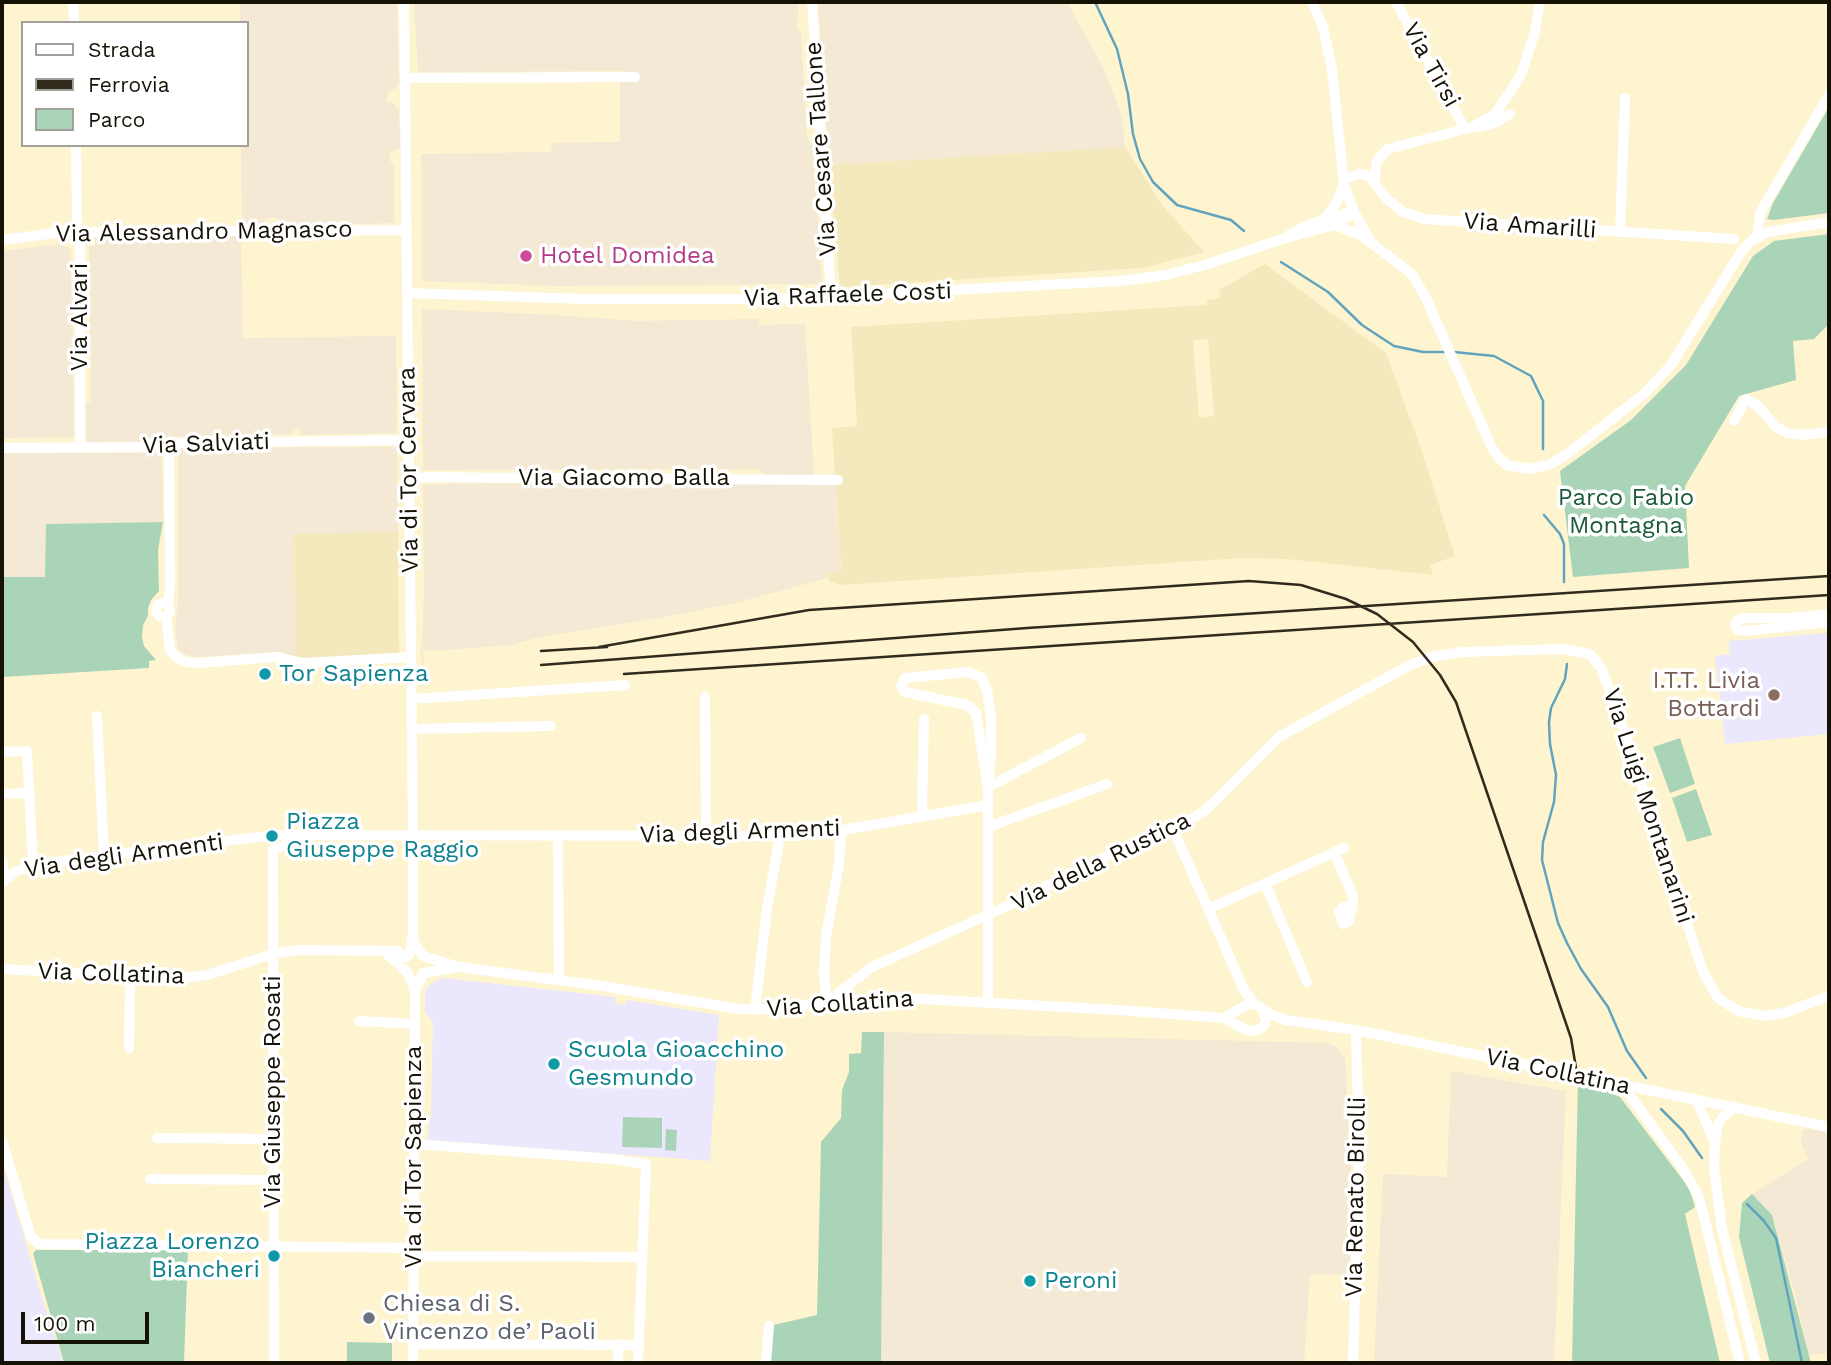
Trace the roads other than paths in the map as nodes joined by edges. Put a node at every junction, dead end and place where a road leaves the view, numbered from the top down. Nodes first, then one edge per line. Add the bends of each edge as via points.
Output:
1 (73, 2) edge
2 (404, 2) edge
3 (812, 2) edge
4 (1312, 2) edge
5 (1396, 2) edge
6 (1541, 2) edge
7 (74, 21) edge
8 (635, 77) dead end
9 (406, 78) junction
10 (1829, 95) edge
11 (1625, 98) dead end
12 (1510, 114) dead end
13 (1469, 128) junction
14 (76, 147) edge
15 (1377, 161) junction
16 (1360, 174) junction
17 (1343, 181) junction
18 (1374, 181) junction
19 (1354, 212) junction
20 (1330, 222) junction
21 (1829, 222) edge
22 (407, 230) junction
23 (79, 232) junction
24 (1620, 232) junction
25 (1757, 237) junction
26 (1734, 239) junction
27 (2, 240) edge
28 (1372, 242) junction
29 (1739, 256) junction
30 (408, 293) junction
31 (831, 297) junction
32 (1734, 421) dead end
33 (1829, 432) edge
34 (409, 440) junction
35 (169, 444) junction
36 (2, 448) edge
37 (80, 448) junction
38 (410, 477) junction
39 (838, 480) dead end
40 (1829, 614) edge
41 (1829, 622) edge
42 (411, 657) junction
43 (1431, 657) joint
44 (625, 685) dead end
45 (705, 697) dead end
46 (411, 699) junction
47 (97, 716) dead end
48 (924, 719) dead end
49 (551, 726) dead end
50 (412, 729) junction
51 (1081, 738) dead end
52 (2, 752) edge
53 (1107, 784) dead end
54 (988, 786) junction
55 (30, 793) junction
56 (2, 794) edge
57 (988, 805) junction
58 (922, 817) junction
59 (988, 827) junction
60 (1173, 828) junction
61 (841, 831) junction
62 (291, 834) junction
63 (558, 835) junction
64 (413, 836) junction
65 (706, 836) junction
66 (780, 836) junction
67 (255, 837) junction
68 (273, 853) junction
69 (104, 857) junction
70 (2, 860) edge
71 (33, 865) junction
72 (2, 882) edge
73 (1265, 883) junction
74 (1353, 904) dead end
75 (1208, 909) junction
76 (988, 915) junction
77 (412, 938) junction
78 (385, 952) junction
79 (273, 954) junction
80 (422, 955) junction
81 (407, 956) junction
82 (459, 967) junction
83 (2, 969) edge
84 (406, 971) junction
85 (422, 974) junction
86 (130, 978) junction
87 (559, 980) junction
88 (1307, 982) dead end
89 (1244, 990) junction
90 (415, 992) junction
91 (1829, 996) edge
92 (827, 1002) junction
93 (988, 1003) junction
94 (1259, 1007) junction
95 (1241, 1009) junction
96 (755, 1010) junction
97 (1224, 1018) junction
98 (1286, 1020) junction
99 (359, 1021) dead end
100 (415, 1024) junction
101 (1265, 1024) junction
102 (1241, 1026) junction
103 (1356, 1030) junction
104 (129, 1048) dead end
105 (1623, 1086) junction
106 (1697, 1101) junction
107 (1733, 1108) junction
108 (1829, 1127) edge
109 (158, 1138) dead end
110 (272, 1139) junction
111 (2, 1141) edge
112 (1715, 1143) junction
113 (415, 1144) junction
114 (150, 1179) dead end
115 (272, 1180) junction
116 (274, 1246) junction
117 (414, 1252) junction
118 (642, 1257) junction
119 (769, 1326) dead end
120 (413, 1343) junction
121 (618, 1344) junction
122 (639, 1345) junction
123 (274, 1363) edge
124 (413, 1363) edge
125 (618, 1363) edge
126 (638, 1363) edge
127 (766, 1363) edge
128 (1353, 1363) edge
129 (1740, 1363) edge
130 (1756, 1363) edge

1 - 7 street
2 - 9 street, Via di Tor Cervara
3 - 31 street, Via Cesare Tallone
4 - 17 street via 1330,61
5 - 13 street, Via Tirsi
6 - 13 street via 1521,75 1495,114
8 - 9 street
9 - 22 street, Via di Tor Cervara
10 - 25 street via 1760,213
11 - 24 street
12 - 13 street via 1495,124
13 - 15 street via 1388,149
14 - 23 street, Via Alvari
15 - 16 street
15 - 18 street
16 - 17 street
16 - 18 street, Via Amarilli
17 - 19 street
17 - 20 street
18 - 24 street, Via Amarilli via 1387,199 1412,216
19 - 20 street, Via Raffaele Costi
19 - 28 street
20 - 28 street
20 - 31 street, Via Raffaele Costi via 1181,272 1136,280
21 - 25 street
22 - 23 street, Via Alessandro Magnasco
22 - 30 street, Via di Tor Cervara
23 - 27 street, Via Alessandro Magnasco
23 - 37 street, Via Alvari
24 - 26 street, Via Amarilli
25 - 26 street, Via Amarilli
25 - 29 street
26 - 29 street
28 - 29 street via 1415,279 1499,458 1523,469 1544,467 1559,459 1645,393 1671,365
30 - 31 street, Via Raffaele Costi via 583,299
30 - 34 street, Via di Tor Cervara
32 - 33 street via 1746,399 1787,433
34 - 35 street, Via Salviati
34 - 38 street, Via di Tor Cervara
35 - 37 street, Via Salviati
35 - 42 street via 167,610 170,650 175,656 198,663 277,657 303,663
36 - 37 street, Via Salviati
38 - 39 street, Via Giacomo Balla
38 - 42 street, Via di Tor Cervara
40 - 41 street via 1743,618 1735,625 1746,631
42 - 46 street, Via di Tor Cervara
43 - 60 street, Via della Rustica via 1279,737 1209,807
43 - 91 street, Via Luigi Montanarini via 1562,649 1594,658 1625,733 1713,993 1732,1009 1765,1016
44 - 46 street
45 - 65 street
46 - 50 street, Via di Tor Cervara
47 - 69 street
48 - 58 street
49 - 50 street
50 - 64 street, Via di Tor Cervara
51 - 54 street
52 - 55 street via 27,751
53 - 59 street
54 - 54 street via 991,718 982,678 968,672 904,679 906,693 975,710
54 - 57 street
55 - 56 street
55 - 71 street
57 - 58 street, Via degli Armenti
57 - 59 street
58 - 61 street, Via degli Armenti
59 - 76 street
60 - 75 street
60 - 76 street, Via della Rustica
61 - 66 street, Via degli Armenti
61 - 92 street via 826,928
62 - 64 street
62 - 67 street
62 - 68 street
63 - 64 street, Via degli Armenti
63 - 65 street, Via degli Armenti
63 - 87 street
64 - 77 street, Via di Tor Cervara
65 - 66 street, Via degli Armenti
66 - 96 street
67 - 68 street
67 - 69 street, Via degli Armenti
68 - 79 street, Via Giuseppe Rosati
69 - 71 street, Via degli Armenti
70 - 72 street
71 - 72 street, Via degli Armenti
73 - 74 street via 1339,850
73 - 75 street
73 - 88 street
75 - 89 street
76 - 92 street, Via della Rustica via 872,967
76 - 93 street
77 - 80 street
77 - 81 street, Via di Tor Cervara
78 - 79 street, Via Collatina via 307,949
78 - 81 street, Via Collatina
78 - 84 street
79 - 86 street, Via Collatina via 200,976
79 - 110 street, Via Giuseppe Rosati
80 - 81 street
80 - 82 street
80 - 85 street via 427,964
81 - 84 street
82 - 85 street
82 - 87 street, Via Collatina
83 - 86 street, Via Collatina
84 - 85 street
84 - 90 street
85 - 90 street
86 - 104 street
87 - 96 street, Via Collatina
89 - 94 street
89 - 95 street
90 - 100 street, Via di Tor Sapienza
92 - 93 street, Via Collatina via 884,998
92 - 96 street, Via Collatina
93 - 97 street, Via Collatina
94 - 95 street
94 - 98 street, Via Collatina
94 - 101 street
95 - 97 street, Via Collatina
95 - 102 street
97 - 102 street, Via Collatina
98 - 101 street, Via Collatina
98 - 103 street, Via Collatina
99 - 100 street
100 - 113 street, Via di Tor Sapienza
101 - 102 street via 1257,1031
103 - 105 street, Via Collatina
103 - 128 street, Via Renato Birolli via 1359,1152
105 - 106 street, Via Collatina
105 - 129 street via 1699,1197
106 - 107 street, Via Collatina
106 - 112 street
107 - 108 street, Via Collatina
107 - 112 street via 1720,1122
109 - 110 street
110 - 115 street, Via Giuseppe Rosati
111 - 116 street via 35,1243
112 - 130 street via 1722,1229
113 - 117 street, Via di Tor Sapienza
113 - 118 street via 646,1164
114 - 115 street
115 - 116 street, Via Giuseppe Rosati
116 - 117 street
116 - 123 street
117 - 118 street
117 - 120 street, Via di Tor Sapienza
118 - 122 street
119 - 127 street
120 - 121 street
120 - 124 street, Via di Tor Sapienza
121 - 122 street
121 - 125 street
122 - 126 street

